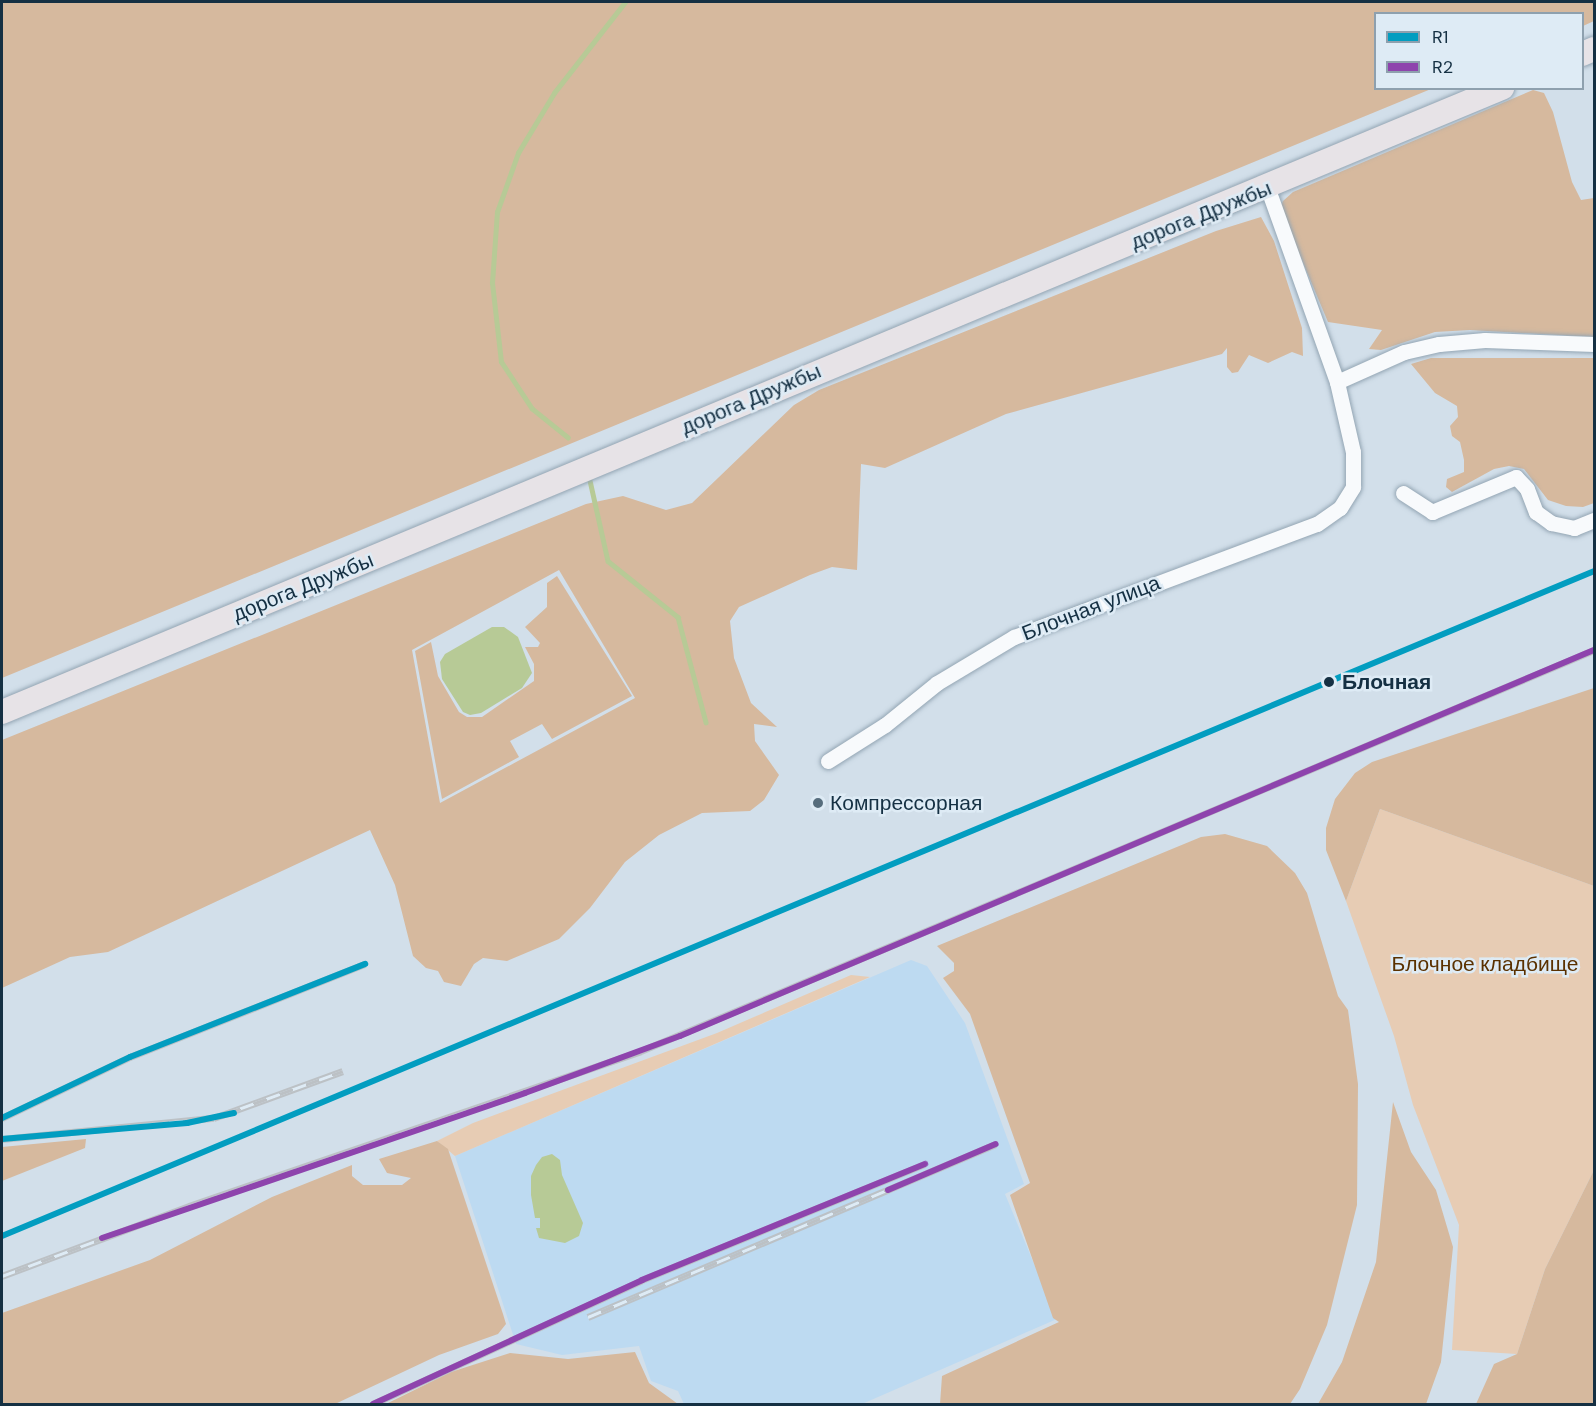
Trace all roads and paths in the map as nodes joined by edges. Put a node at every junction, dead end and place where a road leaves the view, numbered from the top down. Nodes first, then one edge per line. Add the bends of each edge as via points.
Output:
1 (1497, 90) edge
2 (1268, 189) junction
3 (1594, 344) edge
4 (1337, 382) junction
5 (1403, 493) dead end
6 (1594, 520) edge
7 (2, 712) edge
8 (828, 761) dead end

1 - 2 main road, дорога Дружбы
2 - 4 street
2 - 7 main road, дорога Дружбы via 852,356
3 - 4 street via 1485,340 1439,344 1396,355
4 - 8 street, Блочная улица via 1353,452 1354,475 1353,487 1340,508 1317,524 1014,637 937,683 885,725
5 - 6 street via 1432,512 1516,477 1527,489 1536,512 1551,523 1574,528

